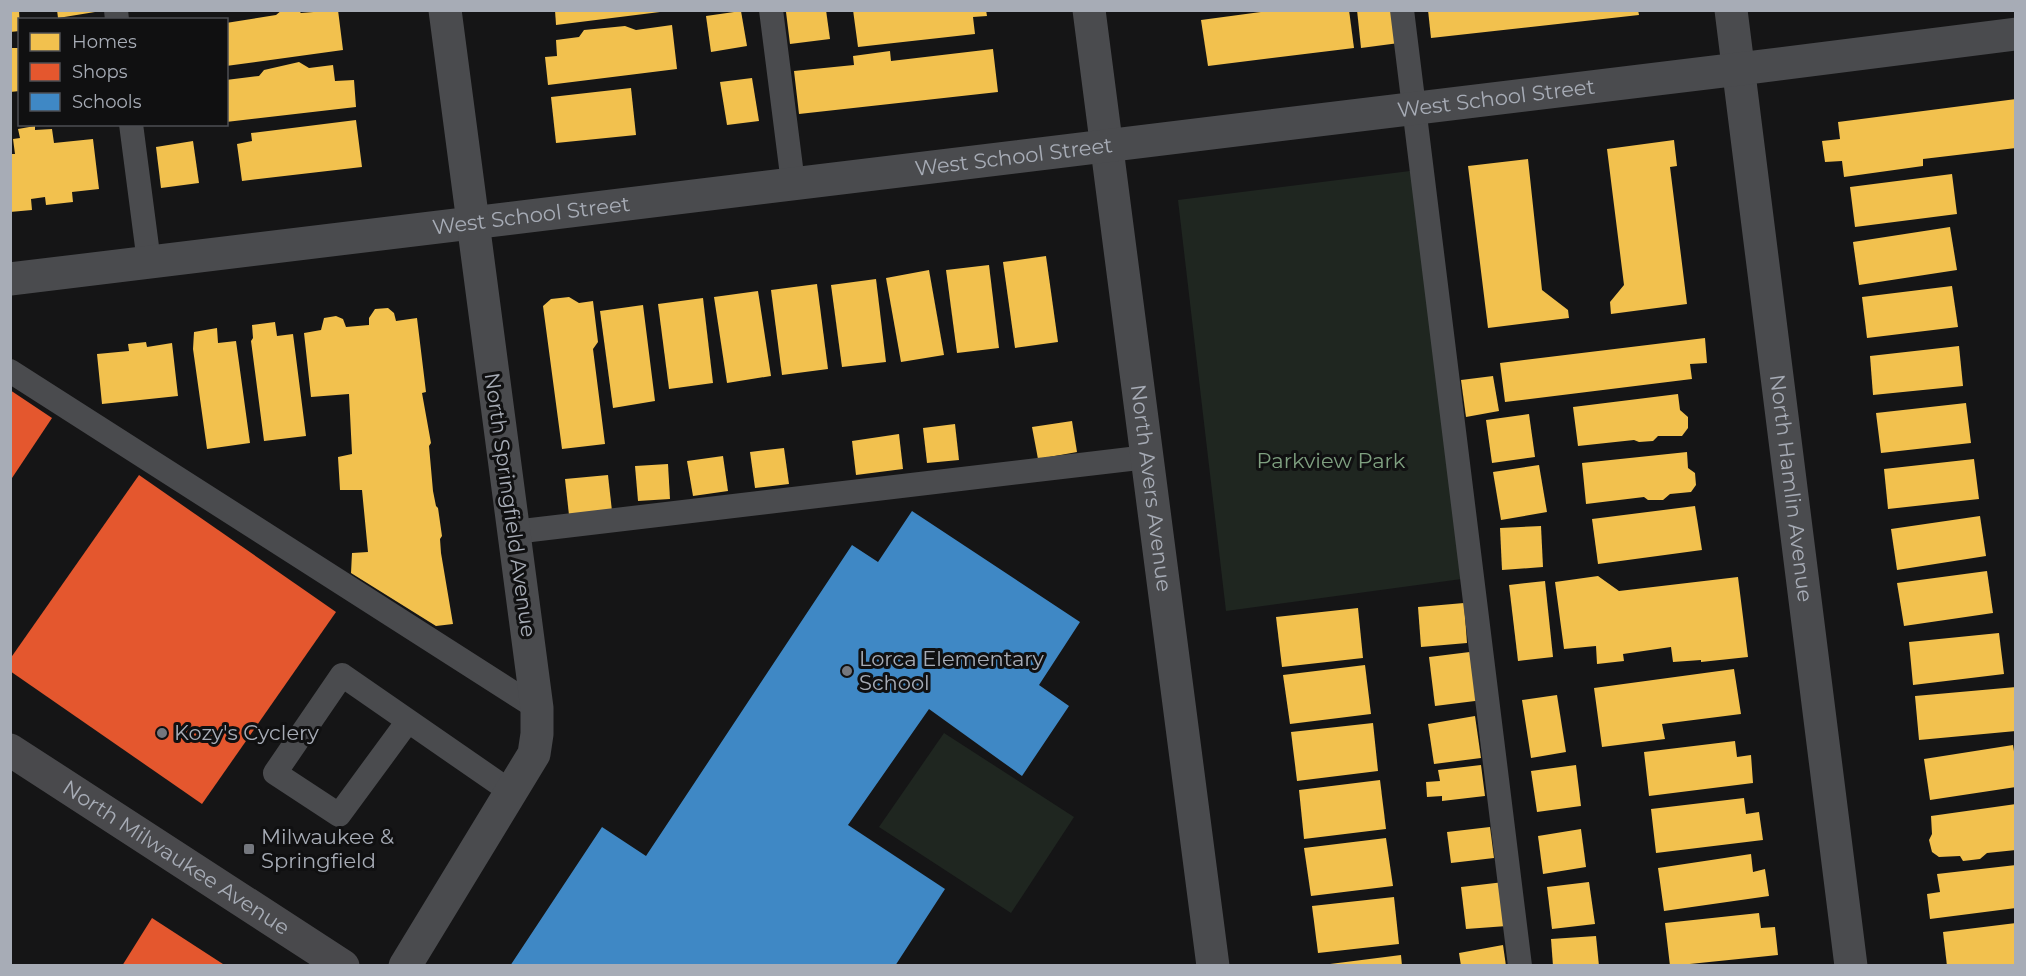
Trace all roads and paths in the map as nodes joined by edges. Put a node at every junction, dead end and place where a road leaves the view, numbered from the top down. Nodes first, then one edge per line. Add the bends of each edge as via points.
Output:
1 (445, 10) edge
2 (771, 10) edge
3 (1089, 10) edge
4 (1402, 10) edge
5 (1731, 10) edge
6 (2016, 34) edge
7 (1739, 69) junction
8 (1414, 108) junction
9 (131, 126) edge
10 (1107, 146) junction
11 (793, 183) junction
12 (472, 222) junction
13 (149, 262) junction
14 (10, 279) edge
15 (10, 371) edge
16 (1147, 457) junction
17 (514, 532) junction
18 (537, 708) junction
19 (408, 721) junction
20 (10, 750) edge
21 (511, 792) junction
22 (343, 966) edge
23 (405, 966) edge
24 (1213, 966) edge
25 (1520, 966) edge
26 (1851, 966) edge

1 - 12 street, North Springfield Avenue
2 - 11 lane
3 - 10 street, North Avers Avenue
4 - 8 lane
5 - 7 street, North Hamlin Avenue
6 - 7 street, West School Street
7 - 8 street, West School Street
7 - 26 street, North Hamlin Avenue
8 - 10 street, West School Street
8 - 25 lane
9 - 13 lane
10 - 11 street, West School Street
10 - 16 street, North Avers Avenue
11 - 12 street, West School Street
12 - 13 street, West School Street
12 - 17 street, North Springfield Avenue
13 - 14 street, West School Street
15 - 18 lane
16 - 17 lane
16 - 24 street, North Avers Avenue
17 - 18 street, North Springfield Avenue
18 - 21 street, North Springfield Avenue via 534,754
19 - 19 lane via 342,675 275,773 339,815
19 - 21 lane
20 - 22 main road, North Milwaukee Avenue
21 - 23 street, North Springfield Avenue

